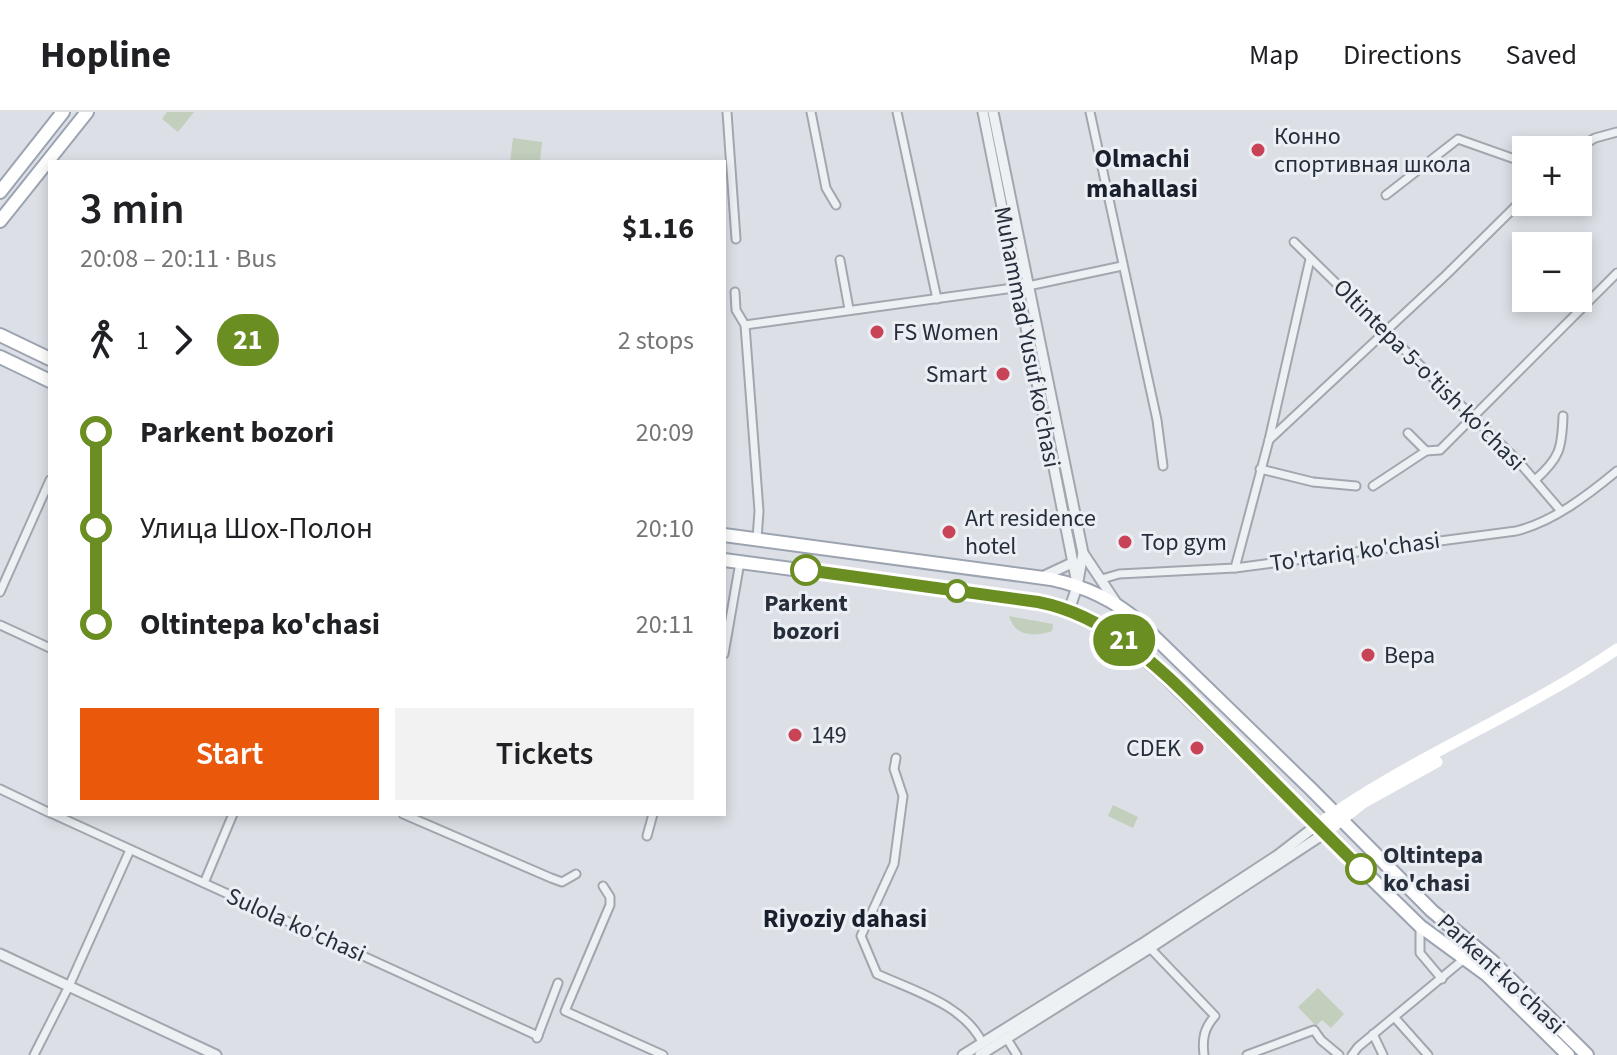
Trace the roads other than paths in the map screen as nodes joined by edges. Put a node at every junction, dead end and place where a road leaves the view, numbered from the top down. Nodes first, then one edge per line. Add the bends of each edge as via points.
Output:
1 (63, 112) edge
2 (87, 112) edge
3 (727, 112) edge
4 (811, 112) edge
5 (897, 112) edge
6 (983, 112) edge
7 (993, 112) edge
8 (1090, 112) edge
9 (1617, 132) edge
10 (1592, 140) edge
11 (1512, 158) edge
12 (49, 160) edge
13 (48, 161) edge
14 (0, 192) edge
15 (1386, 195) dead end
16 (836, 205) dead end
17 (1512, 210) edge
18 (0, 221) edge
19 (736, 239) dead end
20 (1294, 242) dead end
21 (1310, 259) junction
22 (840, 260) dead end
23 (1122, 266) junction
24 (1617, 273) edge
25 (1022, 286) junction
26 (735, 292) dead end
27 (937, 299) junction
28 (849, 309) junction
29 (745, 325) junction
30 (1386, 329) junction
31 (0, 335) edge
32 (0, 357) edge
33 (48, 358) edge
34 (48, 380) edge
35 (1472, 416) junction
36 (1563, 416) dead end
37 (1408, 433) dead end
38 (1269, 440) junction
39 (1426, 451) junction
40 (1163, 466) dead end
41 (1260, 469) junction
42 (1617, 471) edge
43 (1535, 480) junction
44 (1356, 486) dead end
45 (1373, 486) dead end
46 (48, 490) edge
47 (1561, 511) junction
48 (726, 535) edge
49 (757, 539) junction
50 (1083, 553) junction
51 (726, 560) edge
52 (740, 562) junction
53 (1072, 563) junction
54 (0, 565) edge
55 (1235, 568) junction
56 (10, 569) junction
57 (1041, 578) junction
58 (1102, 579) junction
59 (1077, 587) junction
60 (0, 592) edge
61 (1118, 605) junction
62 (1069, 610) junction
63 (0, 625) edge
64 (726, 642) edge
65 (48, 647) edge
66 (1617, 649) edge
67 (1617, 657) edge
68 (1576, 680) junction
69 (896, 758) dead end
70 (0, 789) edge
71 (48, 811) edge
72 (58, 816) edge
73 (232, 816) edge
74 (408, 816) edge
75 (652, 816) edge
76 (1338, 816) junction
77 (1321, 829) junction
78 (647, 836) dead end
79 (130, 850) junction
80 (576, 874) dead end
81 (204, 883) junction
82 (603, 886) dead end
83 (1420, 926) junction
84 (1148, 945) junction
85 (0, 954) edge
86 (1464, 959) junction
87 (1442, 979) junction
88 (558, 983) dead end
89 (69, 986) junction
90 (1395, 1018) junction
91 (1373, 1034) junction
92 (1007, 1039) junction
93 (983, 1050) edge
94 (34, 1055) edge
95 (216, 1055) edge
96 (663, 1055) edge
97 (963, 1055) edge
98 (1017, 1055) edge
99 (1204, 1055) edge
100 (1247, 1055) edge
101 (1339, 1055) edge
102 (1352, 1055) edge
103 (1383, 1055) edge
104 (1428, 1055) edge
105 (1568, 1055) edge
106 (1587, 1055) edge

1 - 14 main road
2 - 12 main road
3 - 19 street
4 - 16 street via 826,188
5 - 27 street
6 - 25 street, Muhammad Yusuf ko'chasi
7 - 25 street, Muhammad Yusuf ko'chasi
8 - 23 street
9 - 10 street
11 - 15 street via 1458,139
13 - 18 main road
17 - 30 street
20 - 21 street, Oltintepa 5-o'tish ko'chasi
21 - 30 street, Oltintepa 5-o'tish ko'chasi
21 - 38 street
22 - 28 street
23 - 25 street
23 - 40 street
24 - 35 street
25 - 27 street
25 - 50 street, Muhammad Yusuf ko'chasi
25 - 53 street, Muhammad Yusuf ko'chasi
26 - 29 street via 736,310
27 - 28 street
28 - 29 street
29 - 49 street
30 - 35 street, Oltintepa 5-o'tish ko'chasi
30 - 38 street
31 - 33 main road
32 - 34 main road
35 - 39 street via 1440,450
35 - 43 street, Oltintepa 5-o'tish ko'chasi
36 - 43 street via 1562,444 1553,464
37 - 39 street
38 - 41 street
39 - 45 street
41 - 44 street
41 - 55 street
42 - 47 street, To'rtariq ko'chasi
43 - 47 street, Oltintepa 5-o'tish ko'chasi
46 - 56 street
47 - 55 street, To'rtariq ko'chasi via 1516,531
48 - 49 main road, Parkent ko'chasi
49 - 57 main road, Parkent ko'chasi
50 - 58 street, Muhammad Yusuf ko'chasi
50 - 59 street, Muhammad Yusuf ko'chasi
51 - 52 main road, Parkent ko'chasi
52 - 62 main road, Parkent ko'chasi
52 - 64 street
53 - 57 street
53 - 59 street, Muhammad Yusuf ko'chasi
54 - 56 street
55 - 58 street, To'rtariq ko'chasi
56 - 60 street
57 - 59 main road, Parkent ko'chasi
58 - 59 street, To'rtariq ko'chasi
58 - 61 street, Muhammad Yusuf ko'chasi
59 - 61 main road, Parkent ko'chasi
59 - 62 street, Muhammad Yusuf ko'chasi
61 - 76 main road, Parkent ko'chasi
62 - 77 main road, Parkent ko'chasi via 1143,656
63 - 65 street
66 - 68 main road
67 - 68 main road
68 - 76 main road
69 - 93 street via 903,796 894,864 861,936 877,974 954,1010 976,1028
70 - 71 street, Sulola ko'chasi
72 - 79 street, Sulola ko'chasi
73 - 81 street
74 - 80 street via 562,882
75 - 78 street
76 - 77 main road
76 - 106 main road, Parkent ko'chasi
77 - 83 main road, Parkent ko'chasi
77 - 84 street
79 - 81 street, Sulola ko'chasi
79 - 89 street
81 - 88 street, Sulola ko'chasi via 537,1038
82 - 96 street via 610,905 565,1011
83 - 86 main road, Parkent ko'chasi
83 - 87 street via 1420,953
84 - 92 street
84 - 93 street
84 - 99 street via 1215,1016 1207,1025
85 - 89 street
86 - 87 street
86 - 105 main road, Parkent ko'chasi
87 - 90 street
89 - 94 street
89 - 95 street
90 - 91 street
90 - 104 street
91 - 102 street
91 - 103 street
92 - 93 street
92 - 98 street
93 - 97 street
100 - 101 street via 1314,1030

